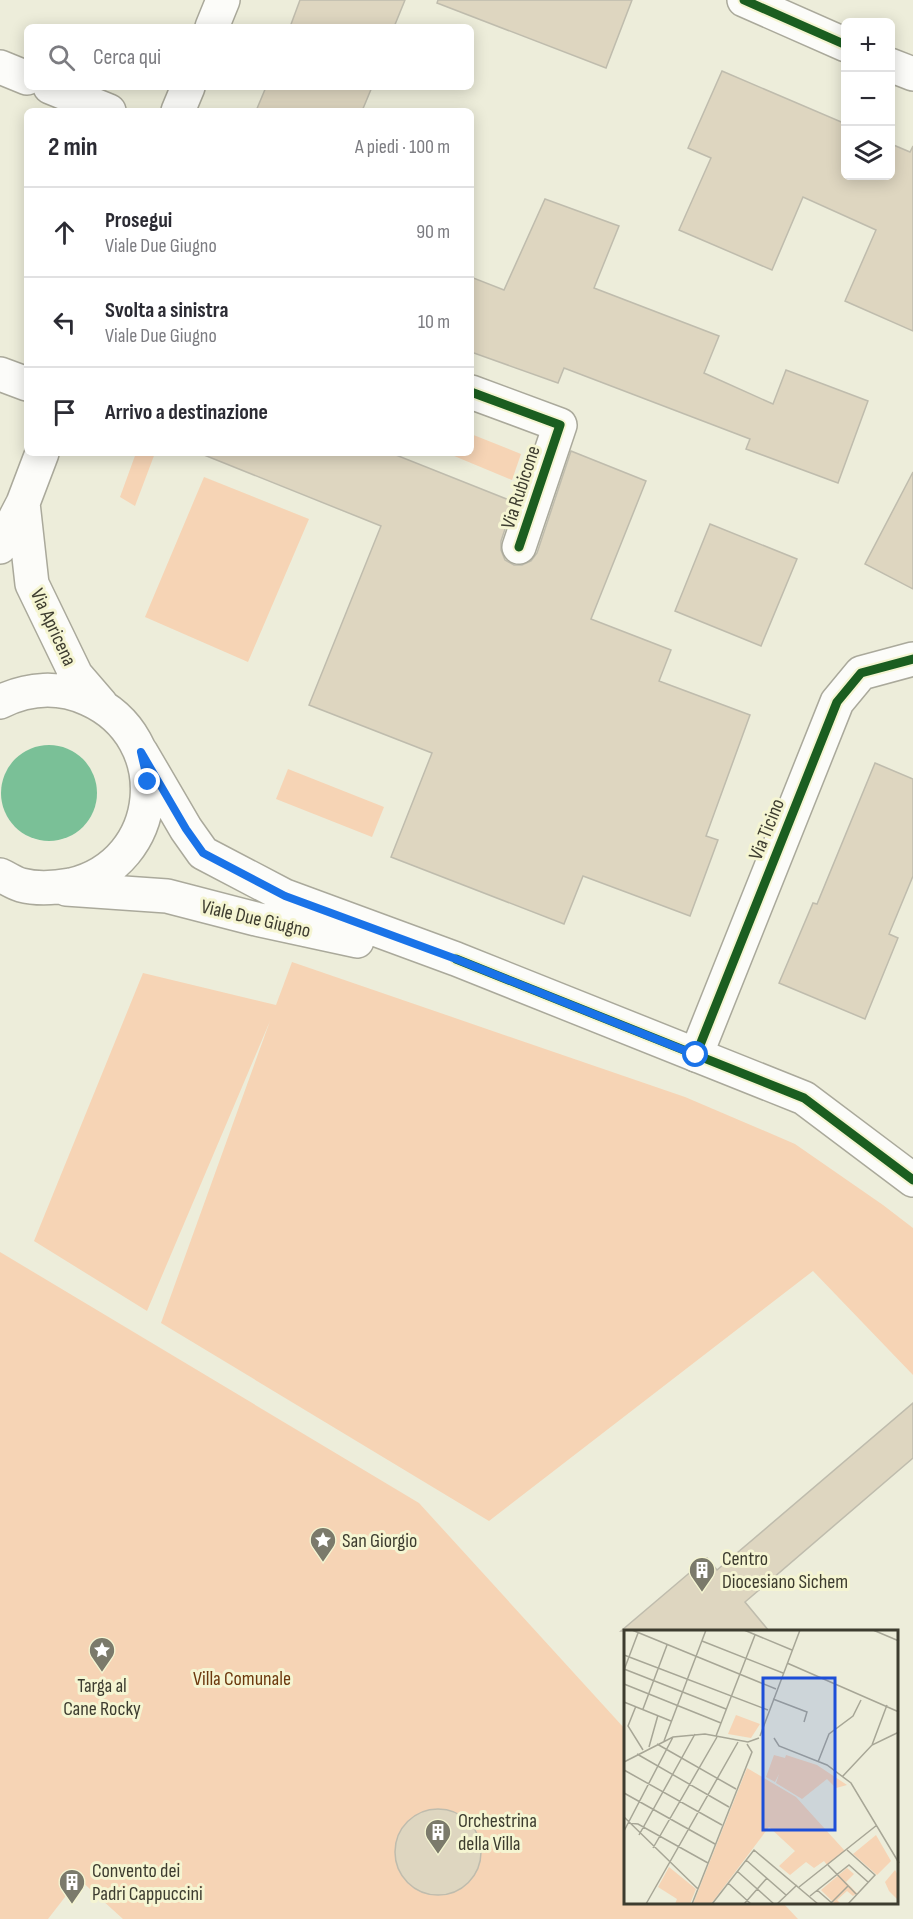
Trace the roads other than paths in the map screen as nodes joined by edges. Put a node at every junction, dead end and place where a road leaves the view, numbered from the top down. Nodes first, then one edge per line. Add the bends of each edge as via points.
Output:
1 (223, 0) edge
2 (744, 0) edge
3 (213, 24) edge
4 (841, 43) edge
5 (895, 66) edge
6 (0, 67) edge
7 (913, 74) edge
8 (24, 77) edge
9 (57, 90) edge
10 (187, 90) edge
11 (102, 108) edge
12 (179, 108) edge
13 (0, 374) edge
14 (24, 383) edge
15 (474, 393) edge
16 (41, 456) edge
17 (23, 503) junction
18 (0, 547) edge
19 (519, 547) dead end
20 (913, 659) edge
21 (0, 702) edge
22 (102, 705) junction
23 (141, 752) junction
24 (0, 875) edge
25 (56, 888) junction
26 (456, 959) junction
27 (696, 1055) junction
28 (913, 1180) edge

1 - 3 main road
2 - 4 main road
5 - 7 main road
6 - 8 main road
9 - 11 main road
10 - 12 main road
13 - 14 main road
15 - 19 main road, Via Rubicone via 560,425
16 - 17 main road, Via Apricena
17 - 18 main road, Via Apricena
17 - 22 main road, Via Apricena via 32,584 76,675
20 - 27 main road, Via Ticino via 861,673 837,702
21 - 22 main road, Viale Due Giugno via 45,689 75,693
22 - 23 main road, Viale Due Giugno via 126,725
23 - 25 main road, Viale Due Giugno via 148,782 145,813 133,841 113,865 86,881
23 - 26 main road, Viale Due Giugno via 203,853 285,896
24 - 25 main road, Viale Due Giugno via 21,885
25 - 26 main road, Viale Due Giugno via 167,896 298,928
26 - 27 main road, Viale Due Giugno
27 - 28 main road, Viale Due Giugno via 804,1098

